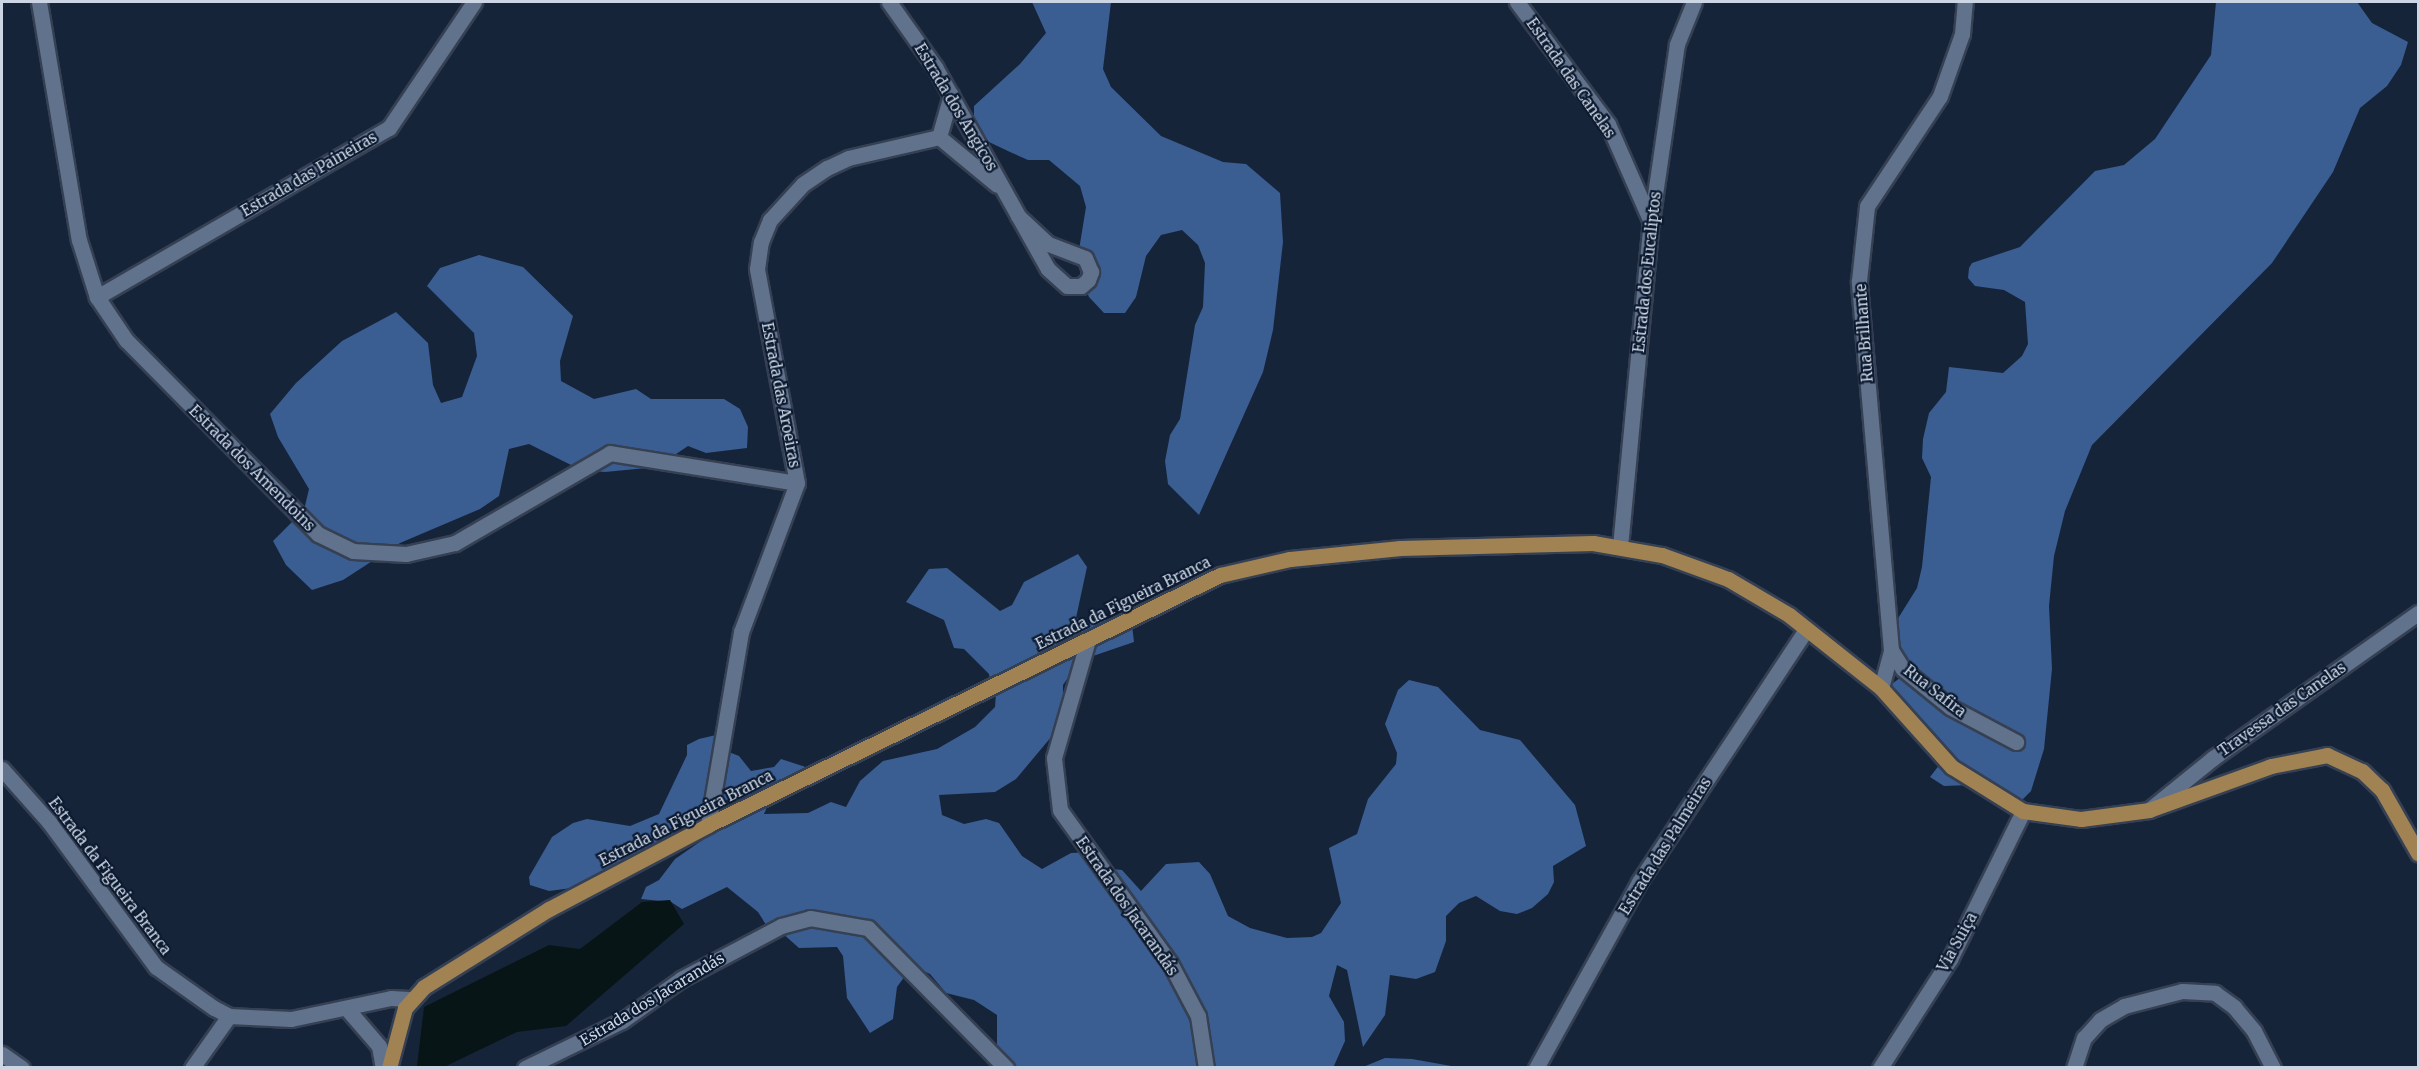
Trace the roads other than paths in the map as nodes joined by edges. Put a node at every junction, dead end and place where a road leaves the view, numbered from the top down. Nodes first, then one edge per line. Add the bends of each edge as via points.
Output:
1 (39, 2) edge
2 (474, 2) edge
3 (889, 2) edge
4 (1517, 2) edge
5 (1694, 2) edge
6 (1965, 2) edge
7 (951, 95) junction
8 (939, 137) junction
9 (1006, 193) junction
10 (1018, 216) junction
11 (1651, 222) junction
12 (97, 297) junction
13 (798, 483) junction
14 (1620, 547) junction
15 (2418, 613) edge
16 (1805, 631) junction
17 (1088, 640) junction
18 (1891, 650) junction
19 (1881, 688) junction
20 (2016, 742) dead end
21 (2, 769) edge
22 (2149, 810) junction
23 (2023, 811) junction
24 (708, 825) junction
25 (2418, 853) edge
26 (409, 999) junction
27 (348, 1010) junction
28 (229, 1016) junction
29 (2, 1054) edge
30 (22, 1068) edge
31 (192, 1068) edge
32 (383, 1068) edge
33 (389, 1068) edge
34 (525, 1068) edge
35 (1006, 1068) edge
36 (1206, 1068) edge
37 (1536, 1068) edge
38 (1880, 1068) edge
39 (2074, 1068) edge
40 (2273, 1068) edge

1 - 12 street, Estrada dos Amendoins via 79,240
2 - 12 street, Estrada das Paineiras via 389,128
3 - 7 street, Estrada dos Angicos
4 - 11 street, Estrada das Canelas via 1608,124
5 - 11 street, Estrada dos Eucaliptos via 1677,44
6 - 18 street, Rua Brilhante via 1962,34 1940,96 1867,206 1859,281
7 - 8 street
7 - 9 street, Estrada dos Angicos
8 - 9 street
8 - 13 street, Estrada das Aroeiras via 848,158 827,168 803,184 770,220 757,269
9 - 10 street, Estrada dos Angicos
10 - 10 street, Estrada dos Angicos via 1048,244 1085,258 1091,272 1088,280 1081,286 1067,286 1047,269
11 - 14 street, Estrada dos Eucaliptos
12 - 13 street, Estrada dos Amendoins via 126,340 318,534 353,551 406,554 455,543 609,453
13 - 24 street, Estrada das Aroeiras via 741,632
14 - 16 main road, Estrada da Figueira Branca via 1662,555 1728,579 1789,615
14 - 17 main road, Estrada da Figueira Branca via 1558,542 1400,548 1255,565 1187,590
15 - 22 street, Travessa das Canelas via 2212,758
16 - 19 main road, Estrada da Figueira Branca
16 - 37 street, Estrada das Palmeiras via 1639,882
17 - 24 main road, Estrada da Figueira Branca
17 - 36 street, Estrada dos Jacarandás via 1054,758 1060,810 1170,963 1198,1016
18 - 19 street, Rua Brilhante
18 - 20 street, Rua Safira via 1903,669 1950,707
19 - 23 main road, Estrada da Figueira Branca via 1952,767
21 - 28 street, Estrada da Figueira Branca via 49,822 156,967
22 - 23 main road, Estrada da Figueira Branca via 2081,819
22 - 25 main road, Estrada da Figueira Branca via 2271,766 2327,756 2361,771 2382,790
23 - 38 street, Via Suiça via 1950,959
24 - 26 main road, Estrada da Figueira Branca via 549,909
26 - 27 street, Estrada da Figueira Branca via 391,998
26 - 33 main road
27 - 28 street, Estrada da Figueira Branca via 291,1019
27 - 32 street via 379,1046
28 - 31 street
29 - 30 street
34 - 35 street, Estrada dos Jacarandás via 622,1021 681,979 771,931 810,918 868,928
39 - 40 street via 2084,1038 2100,1020 2124,1006 2182,991 2215,993 2234,1007 2254,1031

